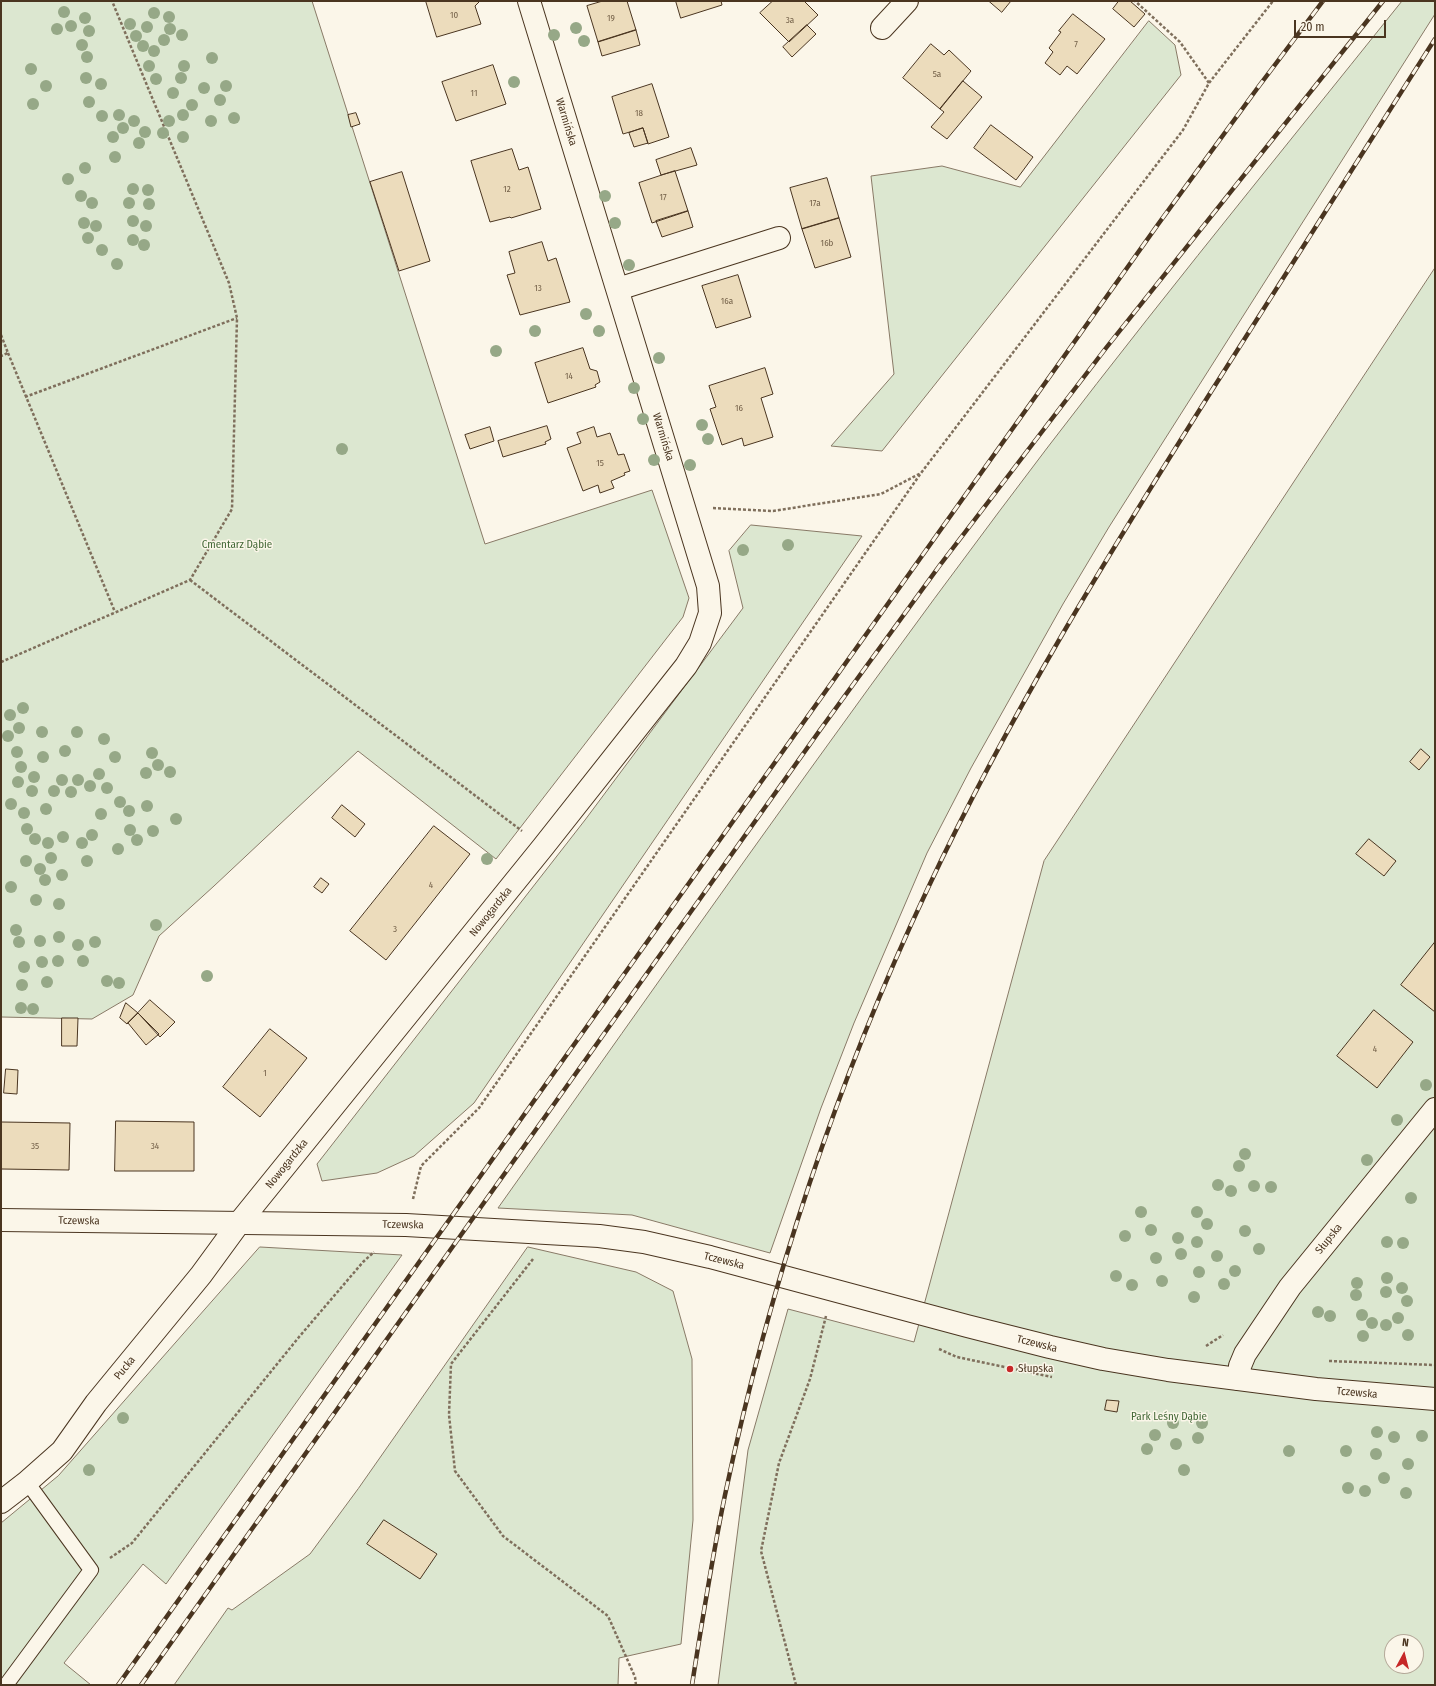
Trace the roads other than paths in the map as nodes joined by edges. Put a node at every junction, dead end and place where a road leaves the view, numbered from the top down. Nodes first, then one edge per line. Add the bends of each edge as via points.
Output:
1 (529, 1) edge
2 (907, 1) edge
3 (882, 28) dead end
4 (779, 238) dead end
5 (618, 289) junction
6 (708, 586) joint
7 (1435, 1109) edge
8 (1, 1220) edge
9 (239, 1223) junction
10 (1239, 1379) junction
11 (1435, 1399) edge
12 (27, 1482) junction
13 (1, 1502) edge
14 (6, 1685) edge

1 - 5 street, Warmińska
2 - 3 street
4 - 5 street
5 - 6 street, Warmińska
6 - 9 street, Nowogardzka via 710,613 700,643 681,672
7 - 10 street, Słupska via 1290,1287 1245,1354 1240,1366
8 - 9 street, Tczewska
9 - 10 street, Tczewska via 406,1225 554,1232 644,1242 710,1256 1050,1348 1161,1369
9 - 12 street, Pucka via 96,1403 62,1451
10 - 11 street, Tczewska via 1316,1389
12 - 13 street, Pucka
12 - 14 lane via 91,1570

